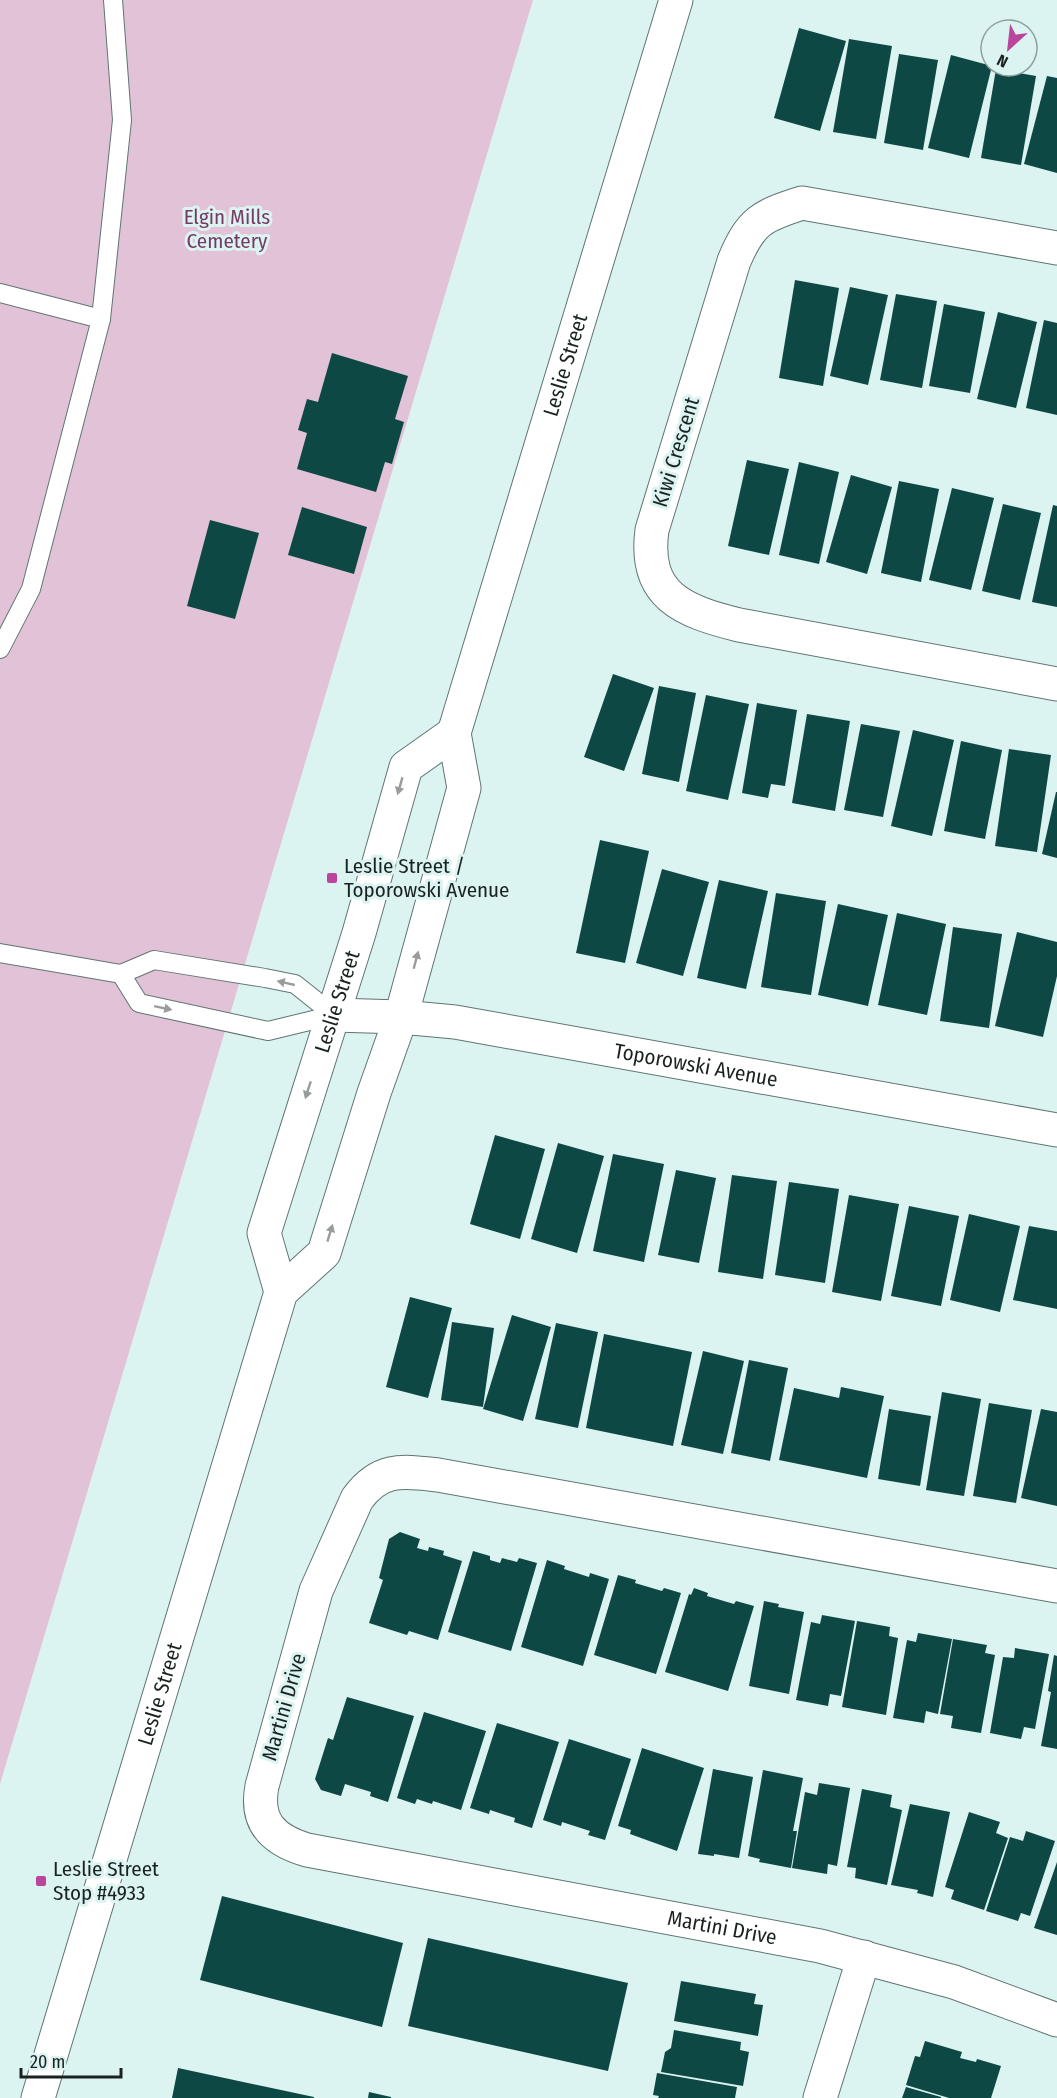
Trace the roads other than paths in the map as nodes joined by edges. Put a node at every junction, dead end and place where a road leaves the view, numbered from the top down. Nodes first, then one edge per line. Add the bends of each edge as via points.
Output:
1 (113, 0) edge
2 (676, 0) edge
3 (1057, 248) edge
4 (0, 293) edge
5 (101, 319) junction
6 (0, 649) edge
7 (1057, 684) edge
8 (454, 733) junction
9 (0, 953) edge
10 (121, 974) junction
11 (334, 1015) junction
12 (401, 1017) junction
13 (1057, 1130) edge
14 (281, 1292) junction
15 (1057, 1586) edge
16 (864, 1958) junction
17 (1057, 2020) edge
18 (38, 2098) edge
19 (820, 2098) edge

1 - 5 lane via 122,120
2 - 8 street, Leslie Street
3 - 7 street, Kiwi Crescent via 802,203 753,225 734,261 650,545 652,569 662,589 684,606 711,618
4 - 5 lane
5 - 6 lane via 31,589
8 -> 11 street, Leslie Street via 405,767
12 -> 8 street, Leslie Street via 464,788
9 - 10 lane
11 -> 10 lane via 295,984 275,980 154,960
10 -> 11 lane via 139,1003 268,1031
11 - 12 street, Toporowski Avenue
11 -> 14 street, Leslie Street via 264,1233
12 - 13 street, Toporowski Avenue via 455,1022
14 -> 12 street, Leslie Street via 324,1253
14 - 18 street, Leslie Street
15 - 16 street, Martini Drive via 438,1475 389,1473 366,1486 357,1499 316,1592 262,1786 263,1820 277,1836 307,1850 800,1941
16 - 17 street, Martini Drive via 954,1982
16 - 19 street

